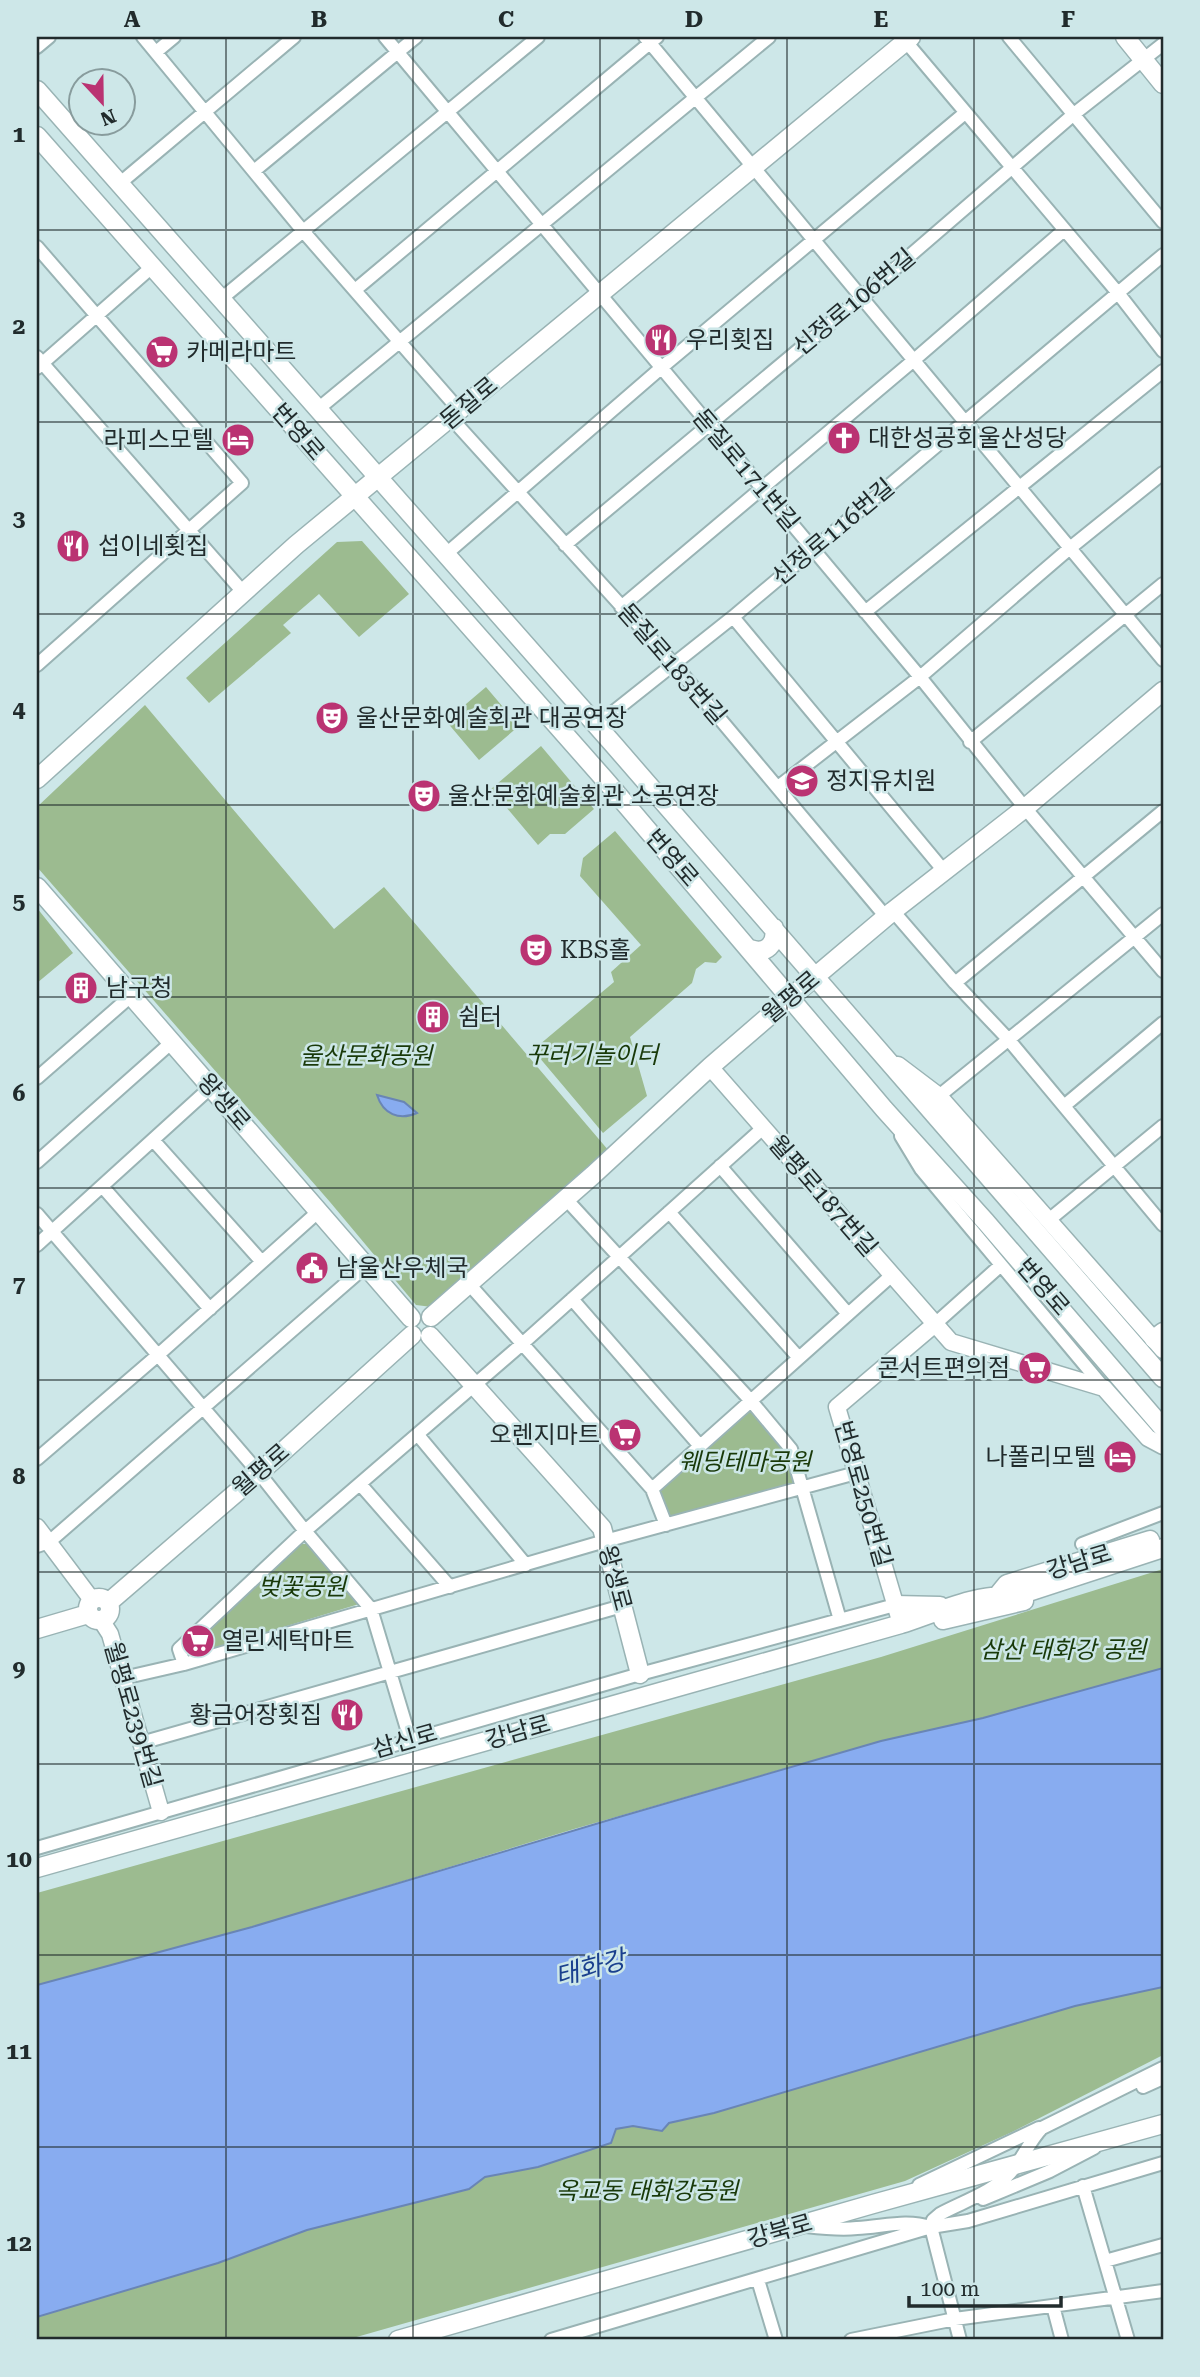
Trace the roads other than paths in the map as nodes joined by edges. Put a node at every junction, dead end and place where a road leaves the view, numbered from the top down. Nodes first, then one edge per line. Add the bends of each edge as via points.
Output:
1 (49, 37) edge
2 (143, 37) edge
3 (174, 37) edge
4 (294, 37) edge
5 (385, 37) edge
6 (416, 37) edge
7 (538, 37) edge
8 (769, 37) edge
9 (1009, 37) edge
10 (1125, 37) edge
11 (906, 38) edge
12 (651, 39) edge
13 (1163, 44) edge
14 (37, 47) edge
15 (156, 52) junction
16 (398, 52) junction
17 (1144, 60) junction
18 (1163, 84) edge
19 (37, 90) edge
20 (696, 97) junction
21 (205, 110) junction
22 (447, 112) junction
23 (965, 113) junction
24 (1074, 114) junction
25 (37, 135) edge
26 (754, 167) junction
27 (1011, 167) junction
28 (254, 171) junction
29 (497, 171) junction
30 (120, 184) junction
31 (1163, 222) edge
32 (541, 225) junction
33 (1064, 230) junction
34 (303, 231) junction
35 (815, 240) junction
36 (37, 247) edge
37 (1163, 255) edge
38 (153, 266) junction
39 (355, 290) junction
40 (1118, 293) junction
41 (600, 295) junction
42 (862, 297) junction
43 (221, 299) junction
44 (98, 315) junction
45 (400, 342) junction
46 (1163, 351) edge
47 (914, 360) junction
48 (39, 363) edge
49 (661, 368) junction
50 (1163, 371) edge
51 (318, 409) junction
52 (456, 414) junction
53 (965, 421) junction
54 (709, 425) junction
55 (1163, 473) edge
56 (379, 478) junction
57 (1020, 487) junction
58 (762, 488) junction
59 (518, 492) junction
60 (356, 497) junction
61 (189, 530) junction
62 (428, 534) junction
63 (565, 545) junction
64 (1070, 548) junction
65 (813, 550) junction
66 (406, 552) junction
67 (446, 554) junction
68 (1163, 584) edge
69 (243, 592) junction
70 (621, 607) junction
71 (866, 612) junction
72 (1126, 615) junction
73 (733, 617) junction
74 (1163, 660) edge
75 (673, 663) junction
76 (37, 665) edge
77 (920, 677) junction
78 (1163, 691) edge
79 (597, 725) junction
80 (836, 740) junction
81 (970, 742) junction
82 (37, 779) edge
83 (778, 787) junction
84 (1024, 808) junction
85 (1163, 811) edge
86 (944, 871) junction
87 (1084, 877) junction
88 (37, 887) edge
89 (890, 914) junction
90 (1163, 914) edge
91 (774, 928) junction
92 (1135, 937) junction
93 (750, 949) junction
94 (1163, 971) edge
95 (815, 976) junction
96 (954, 984) junction
97 (132, 995) junction
98 (791, 997) junction
99 (1163, 1023) edge
100 (1008, 1039) junction
101 (172, 1042) junction
102 (882, 1053) junction
103 (710, 1067) junction
104 (37, 1078) edge
105 (211, 1087) junction
106 (939, 1096) junction
107 (1064, 1106) junction
108 (884, 1109) junction
109 (1163, 1126) edge
110 (763, 1128) junction
111 (153, 1140) junction
112 (37, 1162) edge
113 (720, 1166) junction
114 (1114, 1167) junction
115 (102, 1186) junction
116 (566, 1199) junction
117 (319, 1211) junction
118 (670, 1212) junction
119 (37, 1214) edge
120 (1050, 1219) junction
121 (1163, 1225) edge
122 (52, 1231) junction
123 (37, 1245) edge
124 (619, 1257) junction
125 (262, 1262) junction
126 (1001, 1265) junction
127 (366, 1266) junction
128 (892, 1275) junction
129 (469, 1284) junction
130 (572, 1299) junction
131 (210, 1309) junction
132 (848, 1314) junction
133 (935, 1324) junction
134 (418, 1330) junction
135 (1160, 1340) edge
136 (522, 1344) junction
137 (158, 1355) junction
138 (799, 1358) junction
139 (1163, 1378) edge
140 (474, 1386) junction
141 (1104, 1388) junction
142 (751, 1401) junction
143 (202, 1408) junction
144 (1163, 1427) edge
145 (418, 1435) junction
146 (1148, 1438) junction
147 (701, 1446) junction
148 (1163, 1446) edge
149 (1163, 1457) edge
150 (37, 1459) edge
151 (258, 1473) junction
152 (856, 1474) junction
153 (360, 1484) junction
154 (803, 1488) junction
155 (652, 1489) junction
156 (1163, 1513) edge
157 (666, 1525) junction
158 (37, 1528) edge
159 (305, 1531) junction
160 (1163, 1535) edge
161 (605, 1541) junction
162 (43, 1544) edge
163 (1082, 1544) dead end
164 (1163, 1548) edge
165 (1163, 1557) edge
166 (526, 1565) junction
167 (450, 1587) junction
168 (998, 1595) junction
169 (968, 1603) junction
170 (895, 1605) junction
171 (622, 1606) junction
172 (97, 1609) junction
173 (371, 1609) junction
174 (840, 1620) junction
175 (901, 1625) junction
176 (37, 1629) edge
177 (184, 1664) junction
178 (389, 1672) junction
179 (640, 1674) junction
180 (123, 1678) junction
181 (410, 1739) junction
182 (141, 1742) junction
183 (161, 1812) junction
184 (37, 1848) edge
185 (37, 1868) edge
186 (1163, 2068) edge
187 (1163, 2078) edge
188 (1163, 2112) edge
189 (1055, 2120) junction
190 (1163, 2124) edge
191 (1163, 2137) edge
192 (1110, 2138) junction
193 (1028, 2146) junction
194 (1018, 2163) junction
195 (1163, 2163) edge
196 (965, 2178) junction
197 (1083, 2186) junction
198 (873, 2204) junction
199 (801, 2225) junction
200 (930, 2227) junction
201 (1163, 2245) edge
202 (1105, 2261) junction
203 (758, 2280) junction
204 (1163, 2291) edge
205 (1115, 2296) junction
206 (1053, 2306) junction
207 (955, 2319) junction
208 (569, 2338) edge
209 (398, 2340) edge
210 (551, 2340) edge
211 (776, 2340) edge
212 (857, 2340) edge
213 (960, 2340) edge
214 (1062, 2340) edge
215 (1128, 2340) edge

1 - 14 street
2 - 15 street, 돋질로183번길
3 - 15 street
4 - 21 street
5 - 16 street, 돋질로171번길
6 - 16 street
7 - 22 street
8 - 20 street
9 - 24 street
10 - 17 main road
11 - 23 street
11 - 26 main road, 돋질로
12 - 20 street
12 - 29 street
13 - 17 street, 신정로106번길
15 - 21 street, 돋질로183번길
16 - 22 street, 돋질로171번길
16 - 28 street
17 - 18 main road
17 - 24 street, 신정로106번길
19 - 30 main road, 번영로
20 - 26 street
20 - 32 street
21 - 28 street, 돋질로183번길
21 - 30 street
22 - 29 street, 돋질로171번길
22 - 34 street
23 - 27 street
23 - 35 street
24 - 27 street, 신정로106번길
24 - 31 street
25 - 38 main road, 번영로
26 - 35 street
26 - 41 main road, 돋질로
27 - 33 street
27 - 42 street, 신정로106번길
28 - 34 street, 돋질로183번길
29 - 32 street, 돋질로171번길
29 - 39 street
30 - 43 main road, 번영로
32 - 41 street, 돋질로171번길
32 - 45 street
33 - 40 street
33 - 47 street
34 - 39 street, 돋질로183번길
34 - 43 street
35 - 42 street
35 - 49 street
36 - 44 street
37 - 40 street, 신정로116번길
38 - 44 street
38 - 60 main road, 번영로
39 - 45 street, 돋질로183번길
40 - 46 street
40 - 53 street, 신정로116번길
41 - 49 street, 돋질로171번길
41 - 52 main road, 돋질로
42 - 47 street
42 - 54 street, 신정로106번길
43 - 51 main road, 번영로
44 - 48 street
44 - 61 street via 242,483
45 - 51 street
45 - 52 street, 돋질로183번길
47 - 53 street
47 - 58 street
48 - 61 street
49 - 54 street, 돋질로171번길
49 - 59 street
50 - 57 street
51 - 56 main road, 번영로
52 - 56 main road, 돋질로
52 - 59 street, 돋질로183번길
53 - 57 street
53 - 65 street, 신정로116번길
54 - 58 street, 돋질로171번길
54 - 63 street, 신정로106번길
55 - 64 street
56 - 60 main road, 돋질로
56 - 62 main road, 번영로
57 - 64 street
57 - 71 street
58 - 65 street, 돋질로171번길
58 - 70 street
59 - 63 street, 돋질로183번길
59 - 67 street
60 - 66 main road, 번영로
60 - 69 main road, 돋질로
61 - 69 street
61 - 76 street
62 - 66 main road via 409,534
62 - 67 main road, 번영로
63 - 70 street, 돋질로183번길
64 - 72 street
64 - 77 street
65 - 71 street, 돋질로171번길
65 - 73 street, 신정로116번길
66 - 93 main road, 번영로
67 - 79 main road, 번영로
68 - 72 street
69 - 82 main road, 돋질로
70 - 75 street, 돋질로183번길
71 - 77 street, 돋질로171번길
72 - 74 street
72 - 81 street
73 - 75 street, 신정로116번길
73 - 80 street
75 - 79 street, 신정로116번길
75 - 83 street, 돋질로183번길
77 - 80 street
77 - 81 street, 돋질로171번길
78 - 84 main road, 월평로
79 - 91 main road, 번영로
80 - 83 street
80 - 86 street
81 - 84 street, 돋질로171번길
83 - 89 street, 돋질로183번길
84 - 86 main road, 월평로
84 - 87 street, 돋질로171번길
85 - 87 street
86 - 89 main road, 월평로
87 - 92 street, 돋질로171번길
87 - 96 street
88 - 97 main road, 왕생로
89 - 95 main road, 월평로
89 - 96 street, 돋질로183번길
90 - 92 street
91 - 93 main road via 769,948
91 - 95 main road, 번영로
92 - 94 street, 돋질로171번길
92 - 100 street
93 - 98 main road, 번영로
95 - 98 main road, 월평로
95 - 102 main road, 번영로
96 - 100 street, 돋질로183번길
97 - 101 main road, 왕생로
97 - 104 street
98 - 103 main road, 월평로
98 - 108 main road, 번영로
99 - 107 street
100 - 106 street
100 - 107 street, 돋질로183번길
101 - 105 main road, 왕생로
101 - 112 street
102 - 106 street
102 - 139 main road, 번영로
103 - 110 street, 월평로187번길
103 - 116 main road, 월평로
105 - 111 street
105 - 117 main road, 왕생로
106 - 120 street
107 - 114 street, 돋질로183번길
108 - 126 street via 921,1169
108 - 144 main road, 번영로
109 - 114 street
110 - 113 street
110 - 128 street, 월평로187번길
111 - 115 street
111 - 125 street
113 - 118 street
113 - 132 street
114 - 120 street
114 - 121 street, 돋질로183번길
115 - 122 street
115 - 131 street
116 - 124 street
116 - 129 main road, 월평로
117 - 125 street
117 - 127 main road, 왕생로
118 - 124 street
118 - 138 street
119 - 122 street
120 - 135 street
122 - 123 street
122 - 137 street
124 - 130 street
124 - 142 street
125 - 131 street
126 - 133 street, 번영로250번길
126 - 141 street
127 - 134 main road, 왕생로
127 - 143 street
128 - 132 street
128 - 133 street, 월평로187번길
129 - 134 main road, 월평로 via 431,1317 420,1313
129 - 136 street
130 - 136 street
130 - 147 street
131 - 137 street
132 - 138 street
133 - 141 street via 951,1342
133 - 152 street, 번영로250번길 via 837,1406
134 - 140 main road, 왕생로
134 - 151 main road, 월평로
136 - 140 street
136 - 155 street
137 - 143 street
137 - 150 street
138 - 142 street
140 - 145 street
140 - 161 main road, 왕생로 via 602,1528
141 - 146 street
142 - 147 street
142 - 154 street via 791,1449
143 - 151 street
143 - 162 street
145 - 153 street
145 - 166 street
146 - 148 street
146 - 149 street
147 - 155 street
151 - 159 street
151 - 172 main road, 월평로
152 - 154 street
152 - 170 street, 번영로250번길
153 - 159 street
153 - 167 street
154 - 157 street
154 - 174 street
155 - 157 street
156 - 163 street
157 - 161 street
158 - 162 street, 월평로239번길
159 - 173 street
159 - 177 street via 179,1649
160 - 168 main road, 강남로 via 1007,1584
161 - 166 street
161 - 171 main road, 왕생로
162 - 172 street, 월평로239번길
164 - 168 main road, 강남로 via 1013,1597
165 - 175 main road via 1010,1606
166 - 167 street
167 - 173 street
168 - 169 main road, 강남로
169 - 170 main road
169 - 175 main road, 강남로
170 - 174 street, 삼신로
170 - 175 street, 번영로250번길
171 - 178 street
171 - 179 main road, 왕생로
172 - 176 main road, 월평로
172 - 180 street, 월평로239번길
173 - 177 street
173 - 178 street
174 - 179 street, 삼신로
175 - 185 main road, 강남로
177 - 180 street
178 - 181 street
178 - 182 street
179 - 181 street, 삼신로
180 - 182 street, 월평로239번길
181 - 183 street, 삼신로
182 - 183 street, 월평로239번길
183 - 184 street, 삼신로
186 - 189 street
187 - 193 street
188 - 192 main road
189 - 193 street
189 - 198 street
190 - 192 main road, 강북로
191 - 192 main road
192 - 194 main road, 강북로
192 - 200 street
193 - 194 street
193 - 196 street
194 - 196 main road, 강북로
194 - 200 street via 1001,2181 940,2214
195 - 197 street
196 - 198 main road, 강북로
197 - 200 street via 968,2221
197 - 202 street
198 - 199 main road, 강북로
199 - 200 street via 838,2230 905,2223
199 - 209 main road, 강북로
200 - 203 street
200 - 207 street
201 - 202 street
202 - 205 street
203 - 208 street
203 - 211 street
204 - 205 street
205 - 206 street
205 - 215 street
206 - 207 street
206 - 214 street
207 - 212 street
207 - 213 street
208 - 210 street

